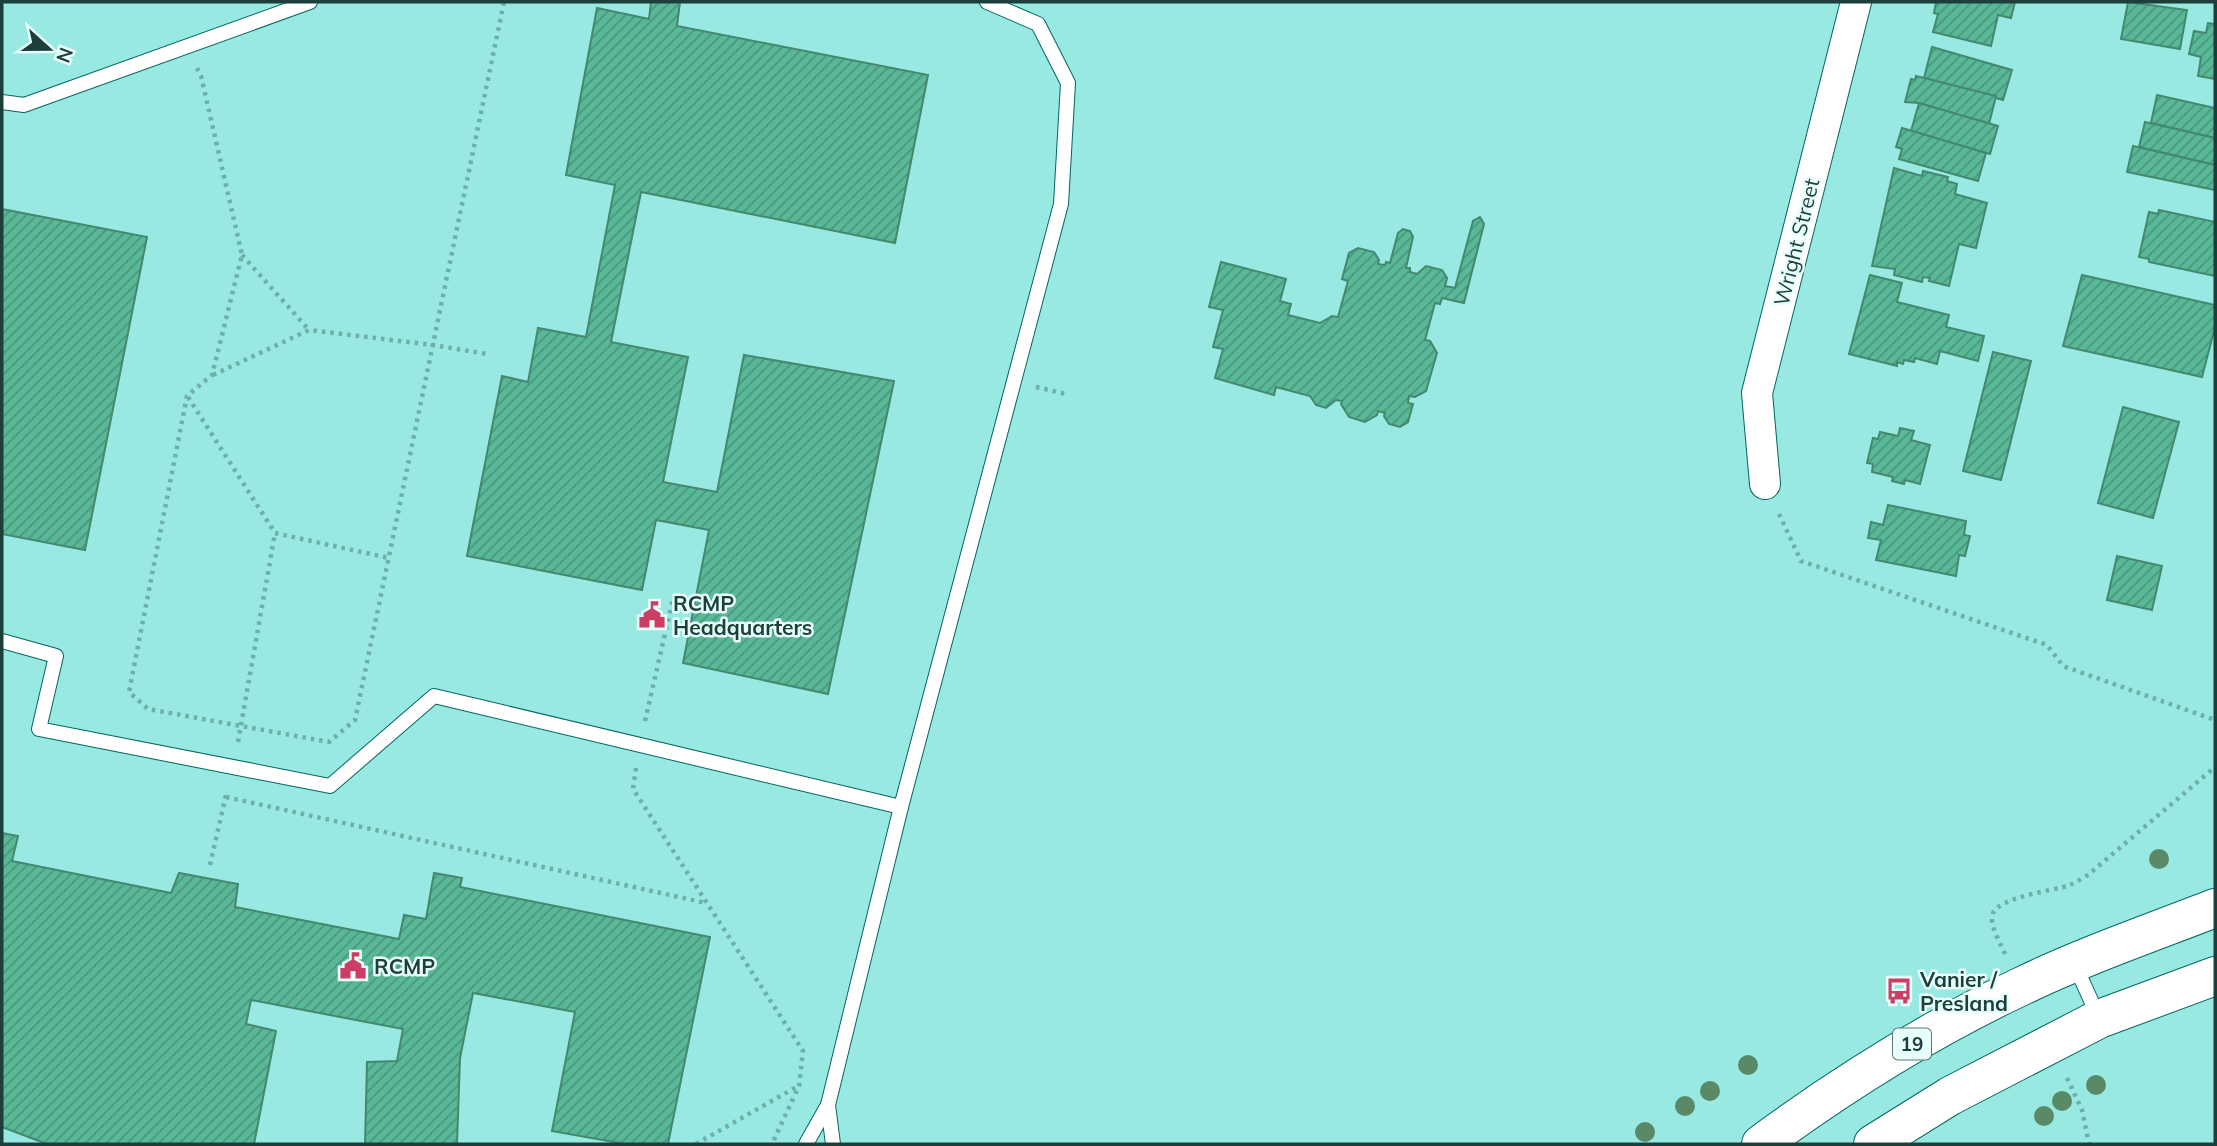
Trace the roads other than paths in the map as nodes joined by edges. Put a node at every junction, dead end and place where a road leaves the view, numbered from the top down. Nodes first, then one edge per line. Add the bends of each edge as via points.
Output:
1 (310, 2) edge
2 (987, 2) edge
3 (1856, 2) edge
4 (2, 102) edge
5 (1765, 484) road end
6 (2, 642) edge
7 (901, 807) junction
8 (2215, 908) edge
9 (2074, 963) junction
10 (2215, 976) edge
11 (2099, 1019) junction
12 (828, 1105) junction
13 (806, 1144) edge
14 (833, 1144) edge
15 (1761, 1144) edge
16 (1873, 1144) edge

1 - 4 lane via 24,105
2 - 7 lane via 1038,24 1068,83 1061,204
3 - 5 street, Wright Street via 1757,393
6 - 7 lane via 56,656 39,729 330,786 434,696
7 - 12 lane
8 - 9 main road, 19
9 - 11 lane
9 - 15 main road, 19 via 1938,1028 1879,1062
10 - 11 main road
11 - 16 main road via 1950,1096
12 - 13 lane
12 - 14 lane

